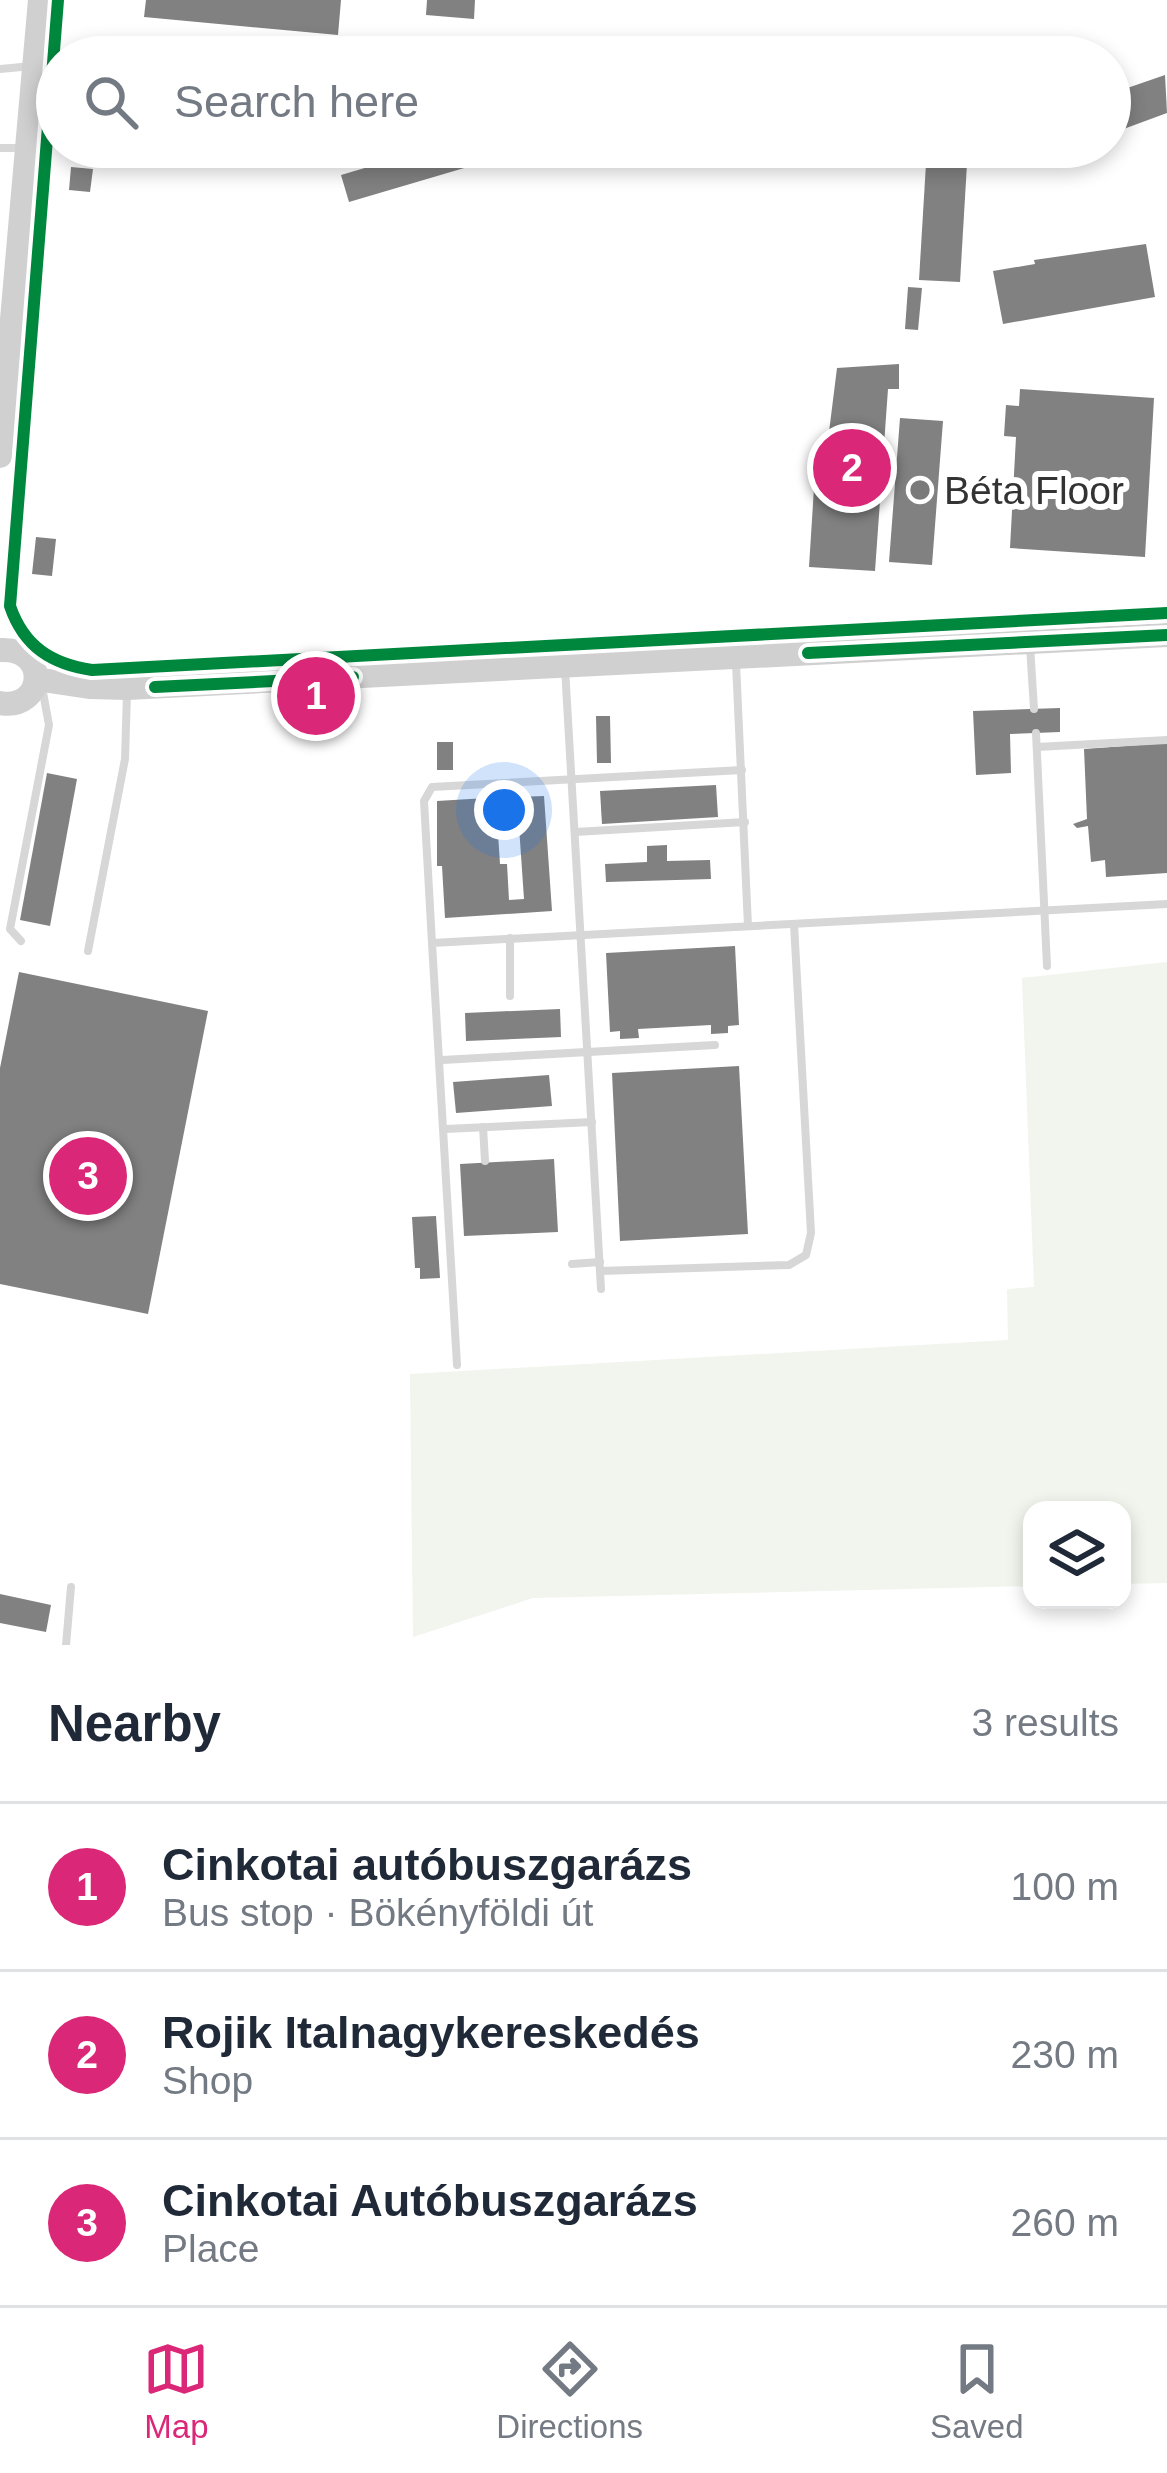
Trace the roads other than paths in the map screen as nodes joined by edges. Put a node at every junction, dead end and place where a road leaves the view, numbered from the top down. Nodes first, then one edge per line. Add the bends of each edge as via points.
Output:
1 (40, 0) edge
2 (36, 36) edge
3 (36, 38) edge
4 (33, 66) junction
5 (0, 69) edge
6 (0, 148) edge
7 (27, 148) junction
8 (5, 332) edge
9 (0, 456) edge
10 (1167, 635) edge
11 (1030, 644) junction
12 (1, 648) edge
13 (736, 657) junction
14 (565, 665) junction
15 (39, 679) junction
16 (127, 688) junction
17 (0, 703) edge
18 (1034, 709) dead end
19 (1036, 733) dead end
20 (1167, 740) edge
21 (1036, 748) junction
22 (742, 770) junction
23 (572, 777) junction
24 (745, 822) junction
25 (575, 832) junction
26 (1167, 904) edge
27 (1044, 912) junction
28 (794, 923) junction
29 (748, 926) junction
30 (581, 934) junction
31 (510, 938) junction
32 (21, 941) dead end
33 (432, 943) junction
34 (88, 951) dead end
35 (1047, 966) dead end
36 (510, 996) dead end
37 (715, 1046) dead end
38 (587, 1052) junction
39 (442, 1060) junction
40 (592, 1122) junction
41 (483, 1127) junction
42 (445, 1129) junction
43 (484, 1161) dead end
44 (572, 1264) dead end
45 (600, 1266) junction
46 (601, 1289) dead end
47 (457, 1365) dead end
48 (71, 1587) dead end
49 (65, 1645) edge

1 - 2 street
3 - 4 street
4 - 5 lane
4 - 7 street
6 - 7 lane
7 - 8 street
8 - 9 street
10 - 11 street
11 - 13 street
11 - 18 lane
12 - 15 street via 26,656
13 - 14 street
13 - 22 lane
14 - 16 street
14 - 23 lane
15 - 16 street
15 - 17 street via 22,701
15 - 32 lane via 49,724 10,929
16 - 34 lane via 125,759
19 - 21 lane
20 - 21 lane
21 - 27 lane
22 - 23 lane
22 - 24 lane
23 - 25 lane
23 - 33 lane via 428,791
24 - 25 lane
24 - 29 lane
25 - 30 lane
26 - 27 lane
27 - 28 lane
27 - 35 lane
28 - 29 lane
28 - 45 lane via 812,1233 806,1255 789,1265
29 - 30 lane
30 - 31 lane
30 - 38 lane
31 - 33 lane
31 - 36 lane
33 - 39 lane
37 - 38 lane
38 - 39 lane
38 - 40 lane
39 - 42 lane
40 - 41 lane
40 - 45 lane
41 - 42 lane
41 - 43 lane
42 - 47 lane
44 - 45 lane
45 - 46 lane
48 - 49 lane

